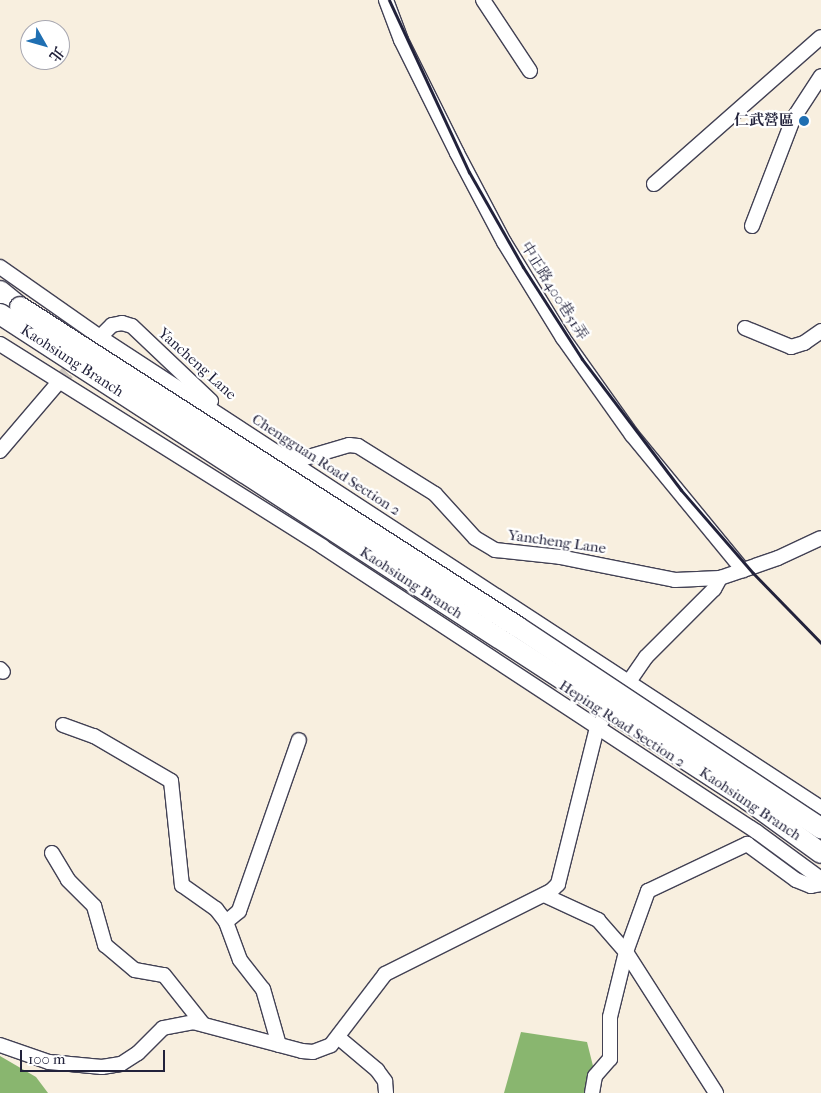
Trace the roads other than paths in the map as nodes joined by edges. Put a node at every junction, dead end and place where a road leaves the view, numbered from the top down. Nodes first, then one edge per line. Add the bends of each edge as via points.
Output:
1 (386, 0) edge
2 (483, 0) edge
3 (821, 37) edge
4 (530, 71) dead end
5 (821, 76) edge
6 (654, 184) dead end
7 (752, 226) dead end
8 (0, 268) edge
9 (0, 292) edge
10 (0, 314) edge
11 (745, 328) dead end
12 (821, 331) edge
13 (100, 337) junction
14 (0, 344) edge
15 (58, 383) junction
16 (0, 451) edge
17 (821, 538) edge
18 (743, 570) junction
19 (720, 578) junction
20 (632, 682) junction
21 (62, 725) dead end
22 (597, 728) junction
23 (299, 740) dead end
24 (821, 808) edge
25 (821, 828) edge
26 (52, 853) dead end
27 (821, 853) edge
28 (821, 878) edge
29 (821, 884) edge
30 (544, 894) junction
31 (226, 922) junction
32 (626, 952) junction
33 (204, 1024) junction
34 (339, 1038) junction
35 (0, 1045) edge
36 (279, 1045) junction
37 (386, 1093) edge
38 (592, 1093) edge
39 (716, 1093) edge

1 - 18 street, 中正路400巷51弄 via 401,40 457,153 504,242 553,322 632,435
2 - 4 street
3 - 6 street
5 - 7 street via 793,119
8 - 13 street, Chengguan Road Section 2
9 - 25 highway, Kaohsiung Branch, bridge via 518,627
10 - 27 highway, Kaohsiung Branch, bridge via 748,800
11 - 12 street via 792,347
13 - 19 street, Yancheng Lane via 112,325 132,326 213,403 294,456 305,458 349,445 358,446 435,494 475,538 495,550 560,557 675,580
13 - 20 street, Chengguan Road Section 2
14 - 15 street
15 - 16 street
15 - 22 street, Heping Road Section 2 via 323,547
17 - 18 street, Yancheng Lane
18 - 19 street, Yancheng Lane
19 - 20 street via 714,589 646,657
20 - 22 street
20 - 24 street
21 - 31 street via 94,736 171,781 182,884 216,909
22 - 28 street, Heping Road Section 2 via 757,832
22 - 30 street via 562,876 558,884
23 - 31 street via 239,911
26 - 33 street via 68,880 94,906 105,945 135,970 164,975
29 - 32 street via 811,886 796,880 753,847 742,844 648,890
30 - 32 street via 598,920
30 - 34 street via 385,974
31 - 36 street via 240,960 263,989
32 - 38 street via 610,1017 610,1059 595,1076
32 - 39 street
33 - 35 street via 182,1022 163,1028 138,1053 121,1064 78,1067 49,1062
33 - 36 street
34 - 36 street via 313,1052
34 - 37 street via 377,1070 385,1081

